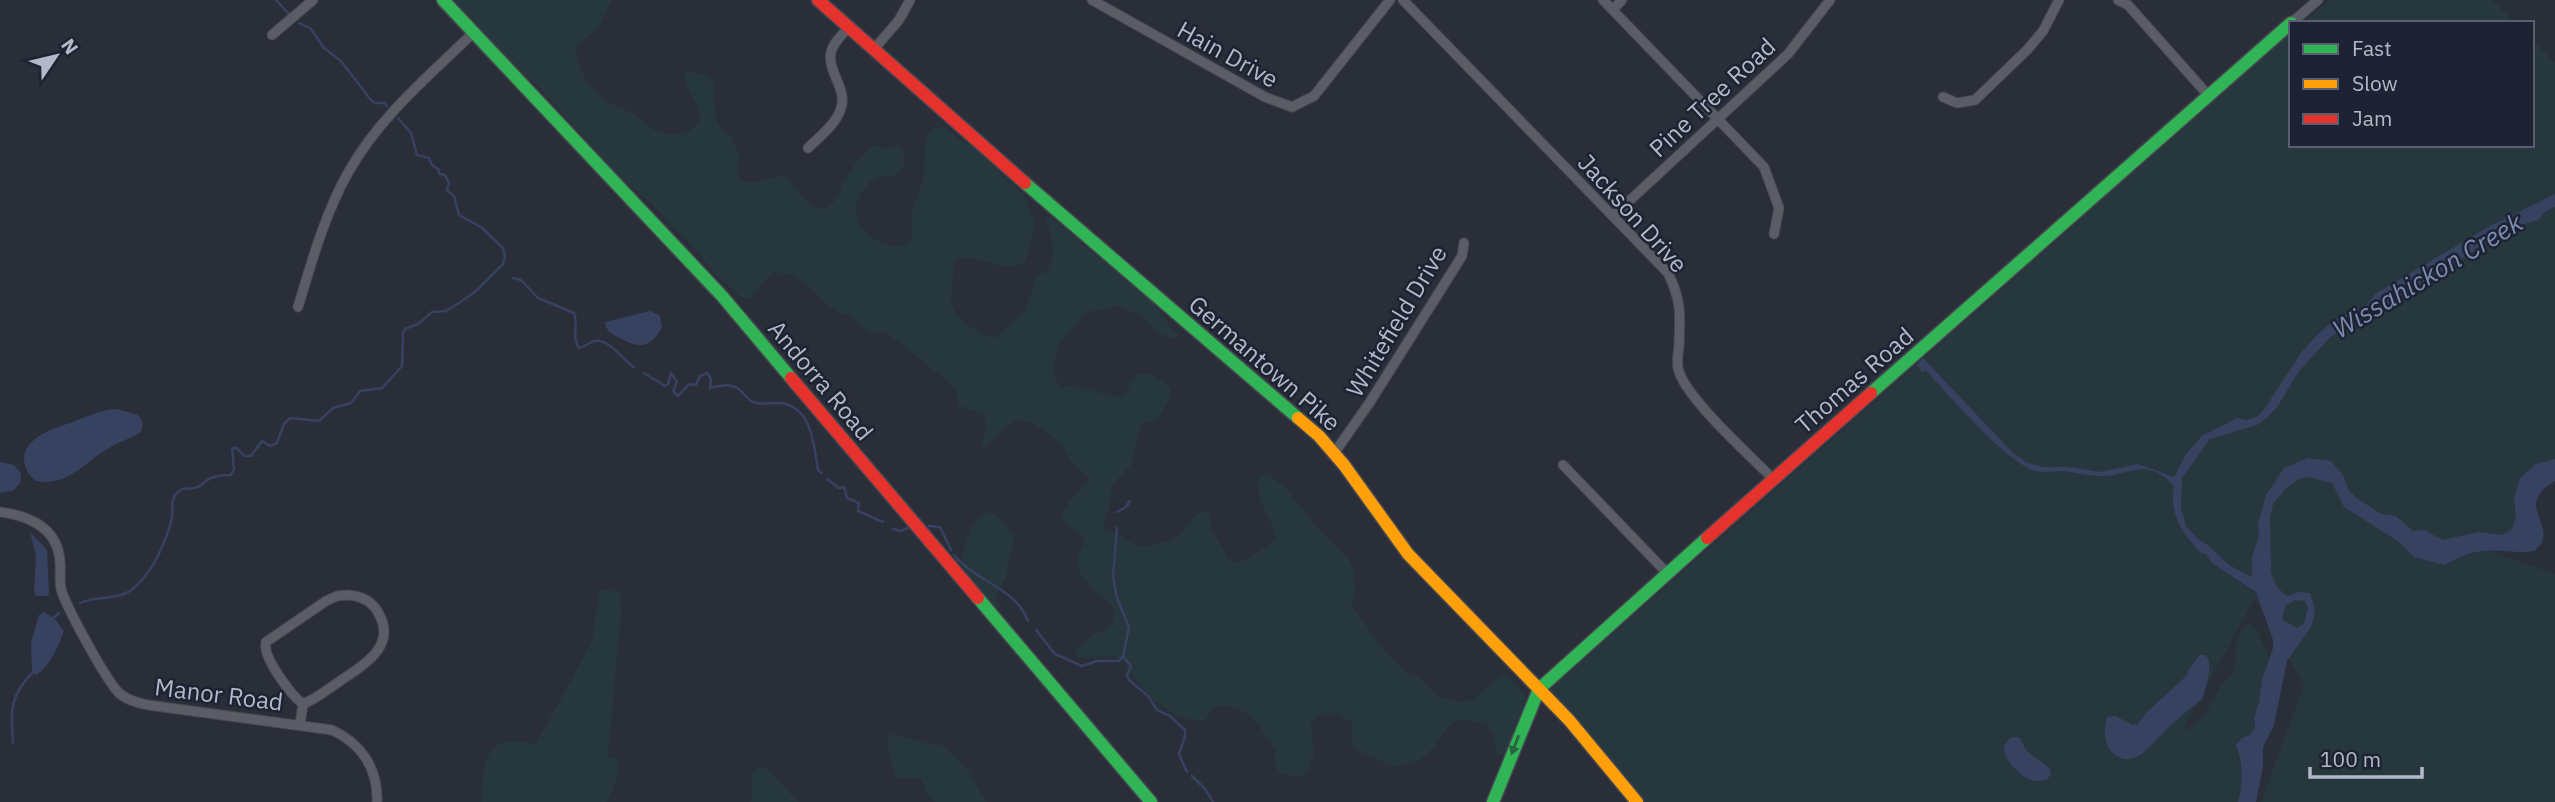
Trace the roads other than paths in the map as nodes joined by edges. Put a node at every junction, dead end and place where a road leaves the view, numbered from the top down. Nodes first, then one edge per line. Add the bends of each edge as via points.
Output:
1 (313, 0) edge
2 (443, 0) edge
3 (818, 0) edge
4 (910, 0) edge
5 (1091, 0) edge
6 (1390, 0) edge
7 (1403, 0) edge
8 (1603, 0) edge
9 (1622, 0) edge
10 (1830, 0) edge
11 (2059, 0) edge
12 (2118, 0) edge
13 (2318, 0) edge
14 (1613, 9) junction
15 (2293, 21) edge
16 (2289, 25) edge
17 (849, 27) junction
18 (474, 32) junction
19 (272, 35) dead end
20 (874, 49) junction
21 (2208, 95) junction
22 (1942, 97) dead end
23 (1720, 119) junction
24 (808, 148) dead end
25 (1614, 215) junction
26 (1774, 234) dead end
27 (1464, 243) dead end
28 (298, 307) dead end
29 (1335, 452) junction
30 (1563, 465) dead end
31 (1773, 479) junction
32 (0, 512) edge
33 (1667, 573) junction
34 (1539, 689) junction
35 (303, 704) junction
36 (300, 724) junction
37 (377, 802) edge
38 (1151, 802) edge
39 (1493, 802) edge
40 (1637, 802) edge

1 - 19 street
2 - 18 street, Andorra Road
3 - 17 street, Germantown Pike
4 - 20 street
5 - 6 street, Hain Drive via 1265,97 1292,107 1314,96
7 - 25 street, Jackson Drive
8 - 14 street
9 - 14 street
10 - 23 street, Pine Tree Road via 1788,54
11 - 22 street via 2028,50 1975,100 1957,103
12 - 21 street via 2128,5
13 - 15 street, Thomas Road
14 - 23 street
16 - 21 street, Thomas Road
17 - 20 street, Germantown Pike
17 - 24 street via 831,56 843,95 839,114
18 - 28 street via 397,107 352,166 323,229
18 - 38 street, Andorra Road via 730,305
20 - 29 street, Germantown Pike
21 - 31 street, Thomas Road
23 - 25 street, Pine Tree Road
23 - 26 street via 1771,181 1779,208
25 - 31 street, Jackson Drive via 1668,273 1678,293 1678,369 1689,391
27 - 29 street, Whitefield Drive via 1462,256
29 - 34 street, Germantown Pike via 1408,554
30 - 33 street
31 - 33 street, Thomas Road
32 - 36 street, Manor Road via 31,519 51,535 59,554 63,595 106,676 123,696 148,705
33 - 34 street, Thomas Road
34 -> 39 street, Thomas Road
34 - 40 street, Germantown Pike
35 - 35 street via 377,653 383,641 383,623 365,600 348,594 331,598 266,642 267,656
35 - 36 street
36 - 37 street, Manor Road via 332,730 356,745 372,770

